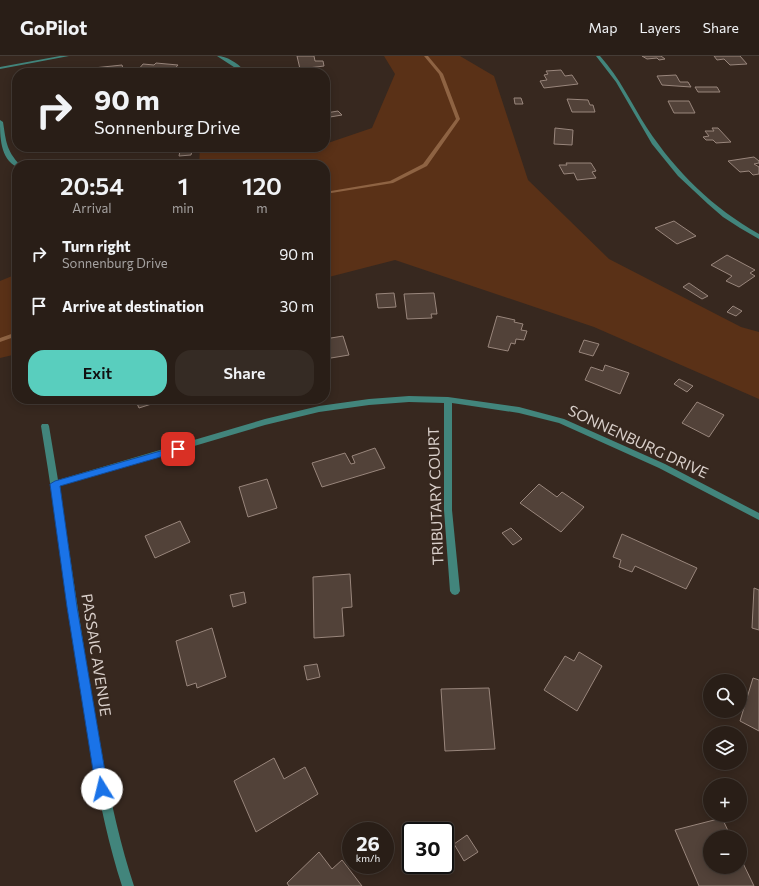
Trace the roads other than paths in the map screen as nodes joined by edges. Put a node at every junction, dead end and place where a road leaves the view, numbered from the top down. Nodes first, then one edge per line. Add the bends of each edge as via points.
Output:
1 (67, 56) edge
2 (219, 56) edge
3 (598, 56) edge
4 (0, 68) edge
5 (239, 68) edge
6 (0, 122) edge
7 (12, 161) edge
8 (759, 237) edge
9 (448, 400) junction
10 (45, 426) dead end
11 (55, 484) junction
12 (759, 517) edge
13 (455, 591) dead end
14 (128, 886) edge

1 - 4 street
2 - 5 street
3 - 8 street via 622,85 659,150 681,176 726,217
6 - 7 street via 6,153
9 - 11 street, SONNENBURG DRIVE via 369,402 320,410 265,422
9 - 12 street, SONNENBURG DRIVE via 519,410 562,421 662,466
9 - 13 street, TRIBUTARY COURT via 448,510
10 - 11 street, PASSAIC AVENUE
11 - 14 street, PASSAIC AVENUE via 102,789

